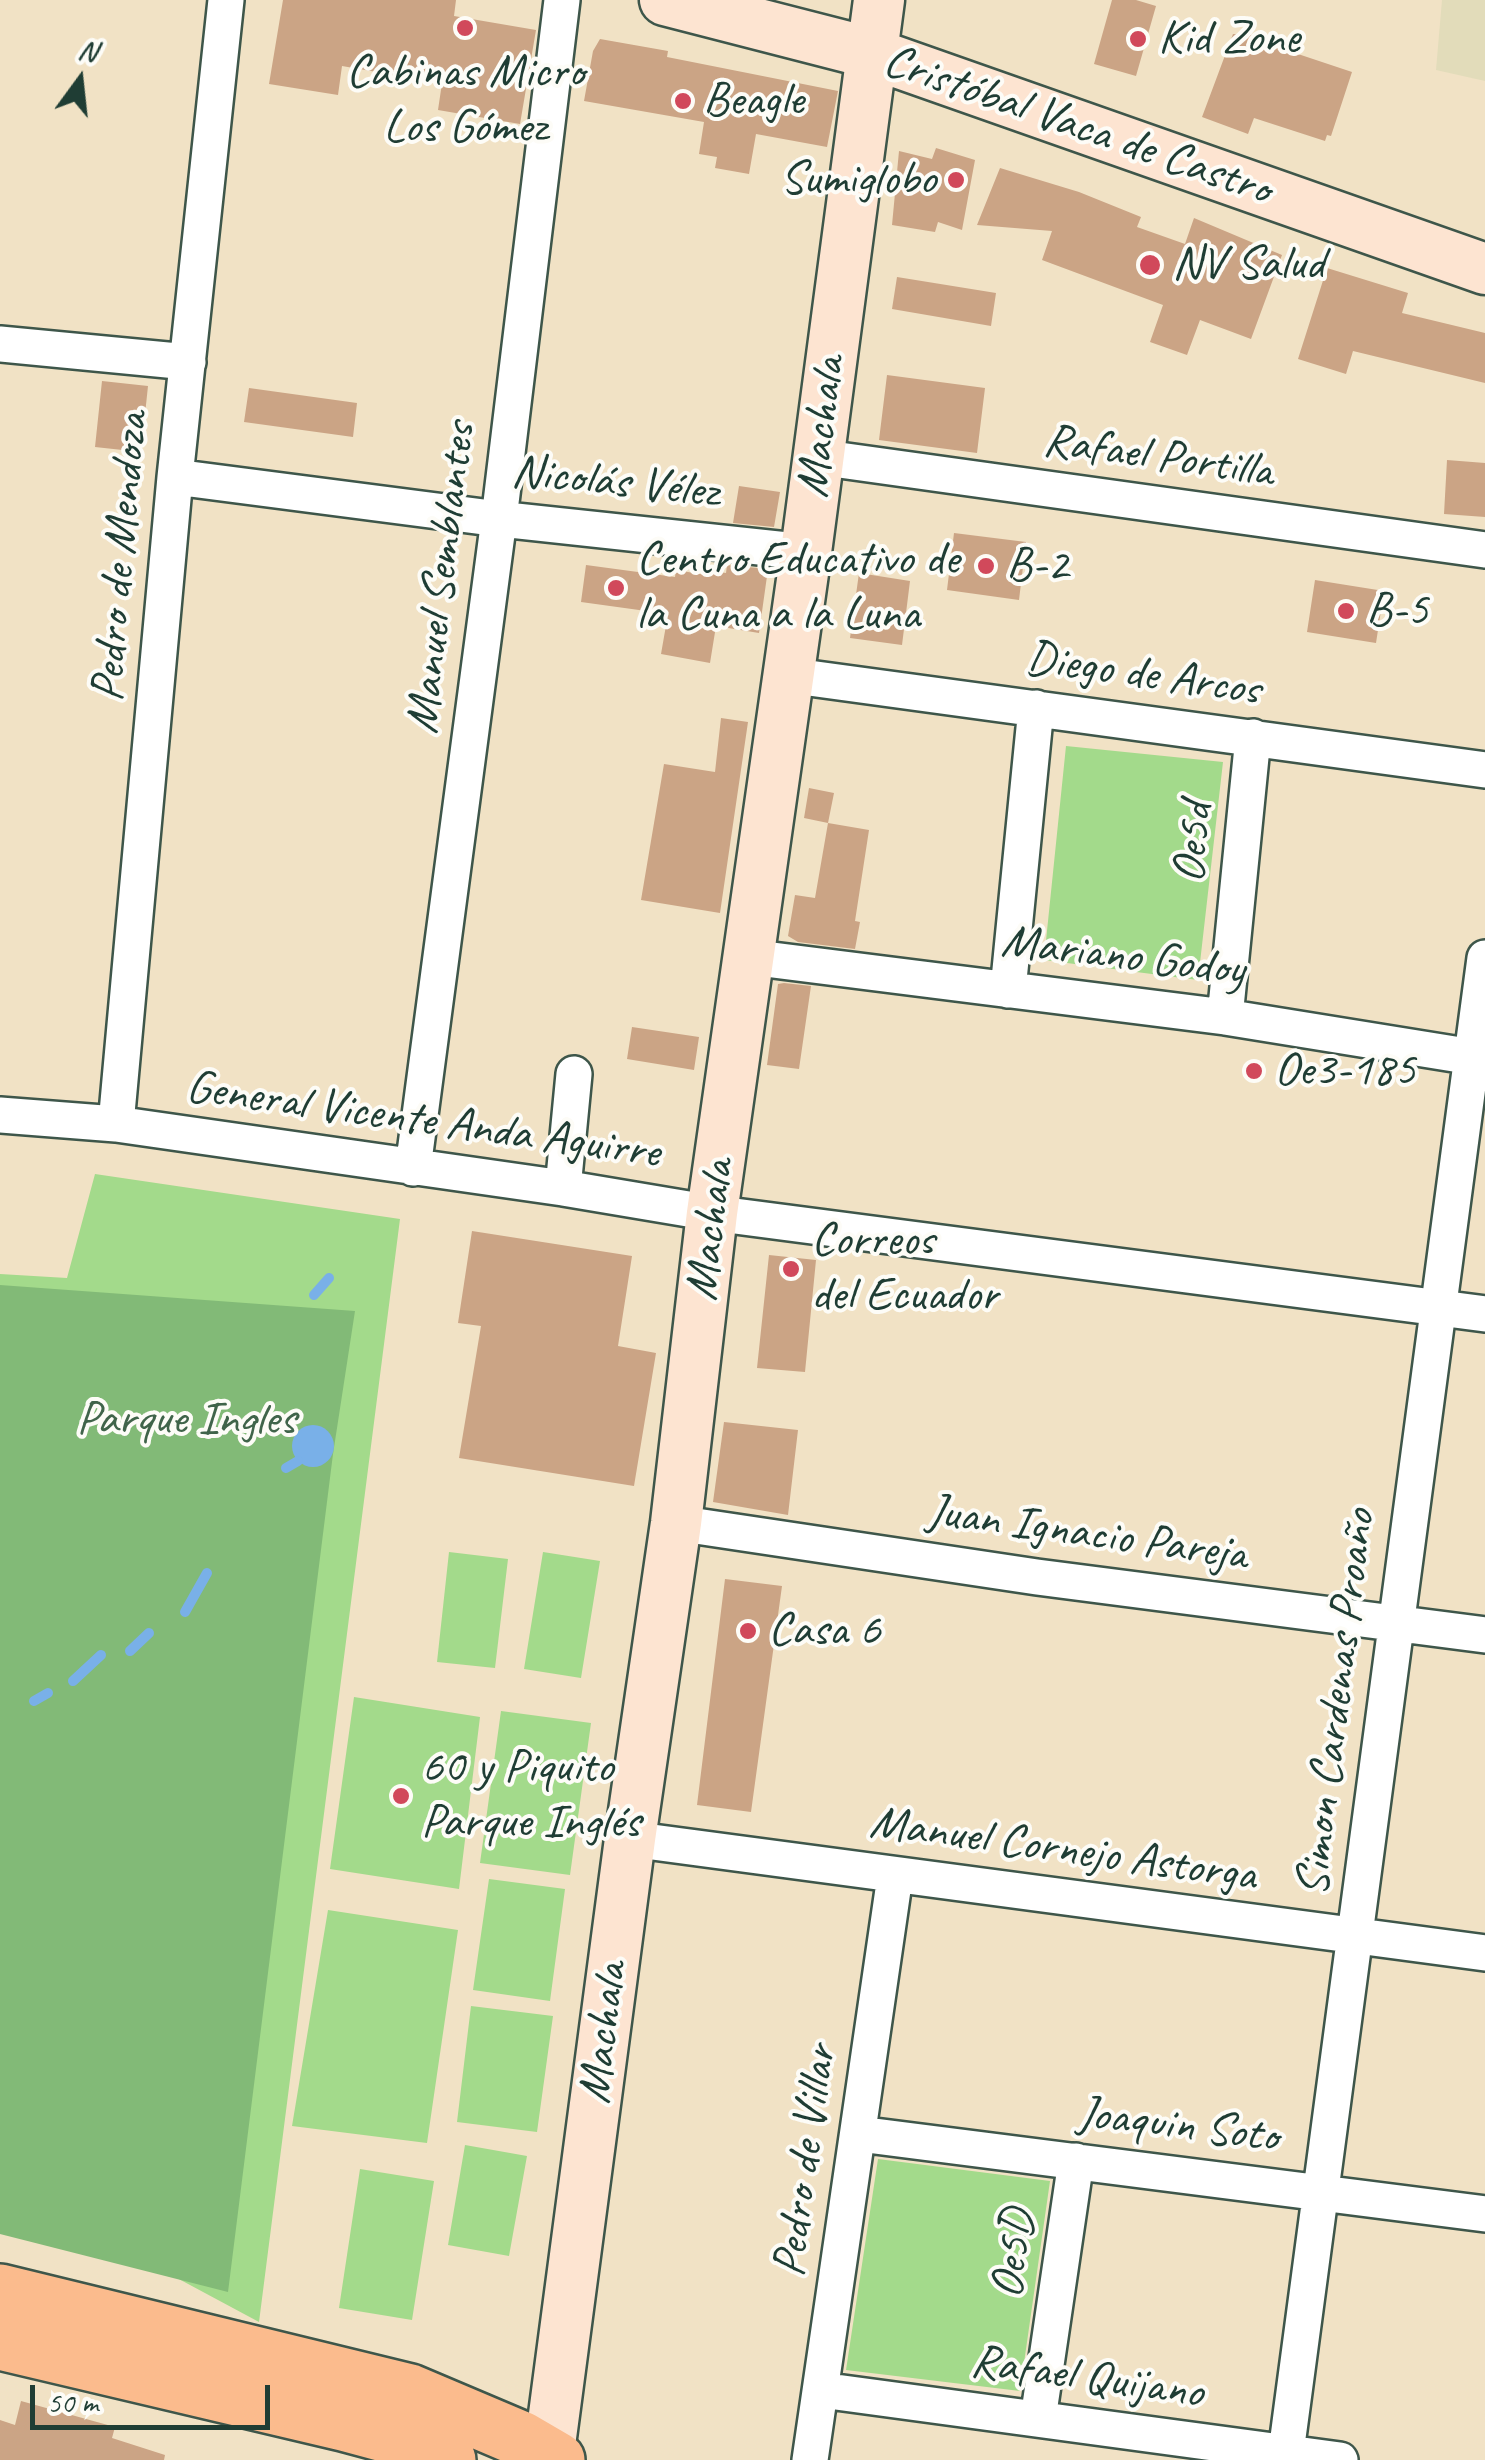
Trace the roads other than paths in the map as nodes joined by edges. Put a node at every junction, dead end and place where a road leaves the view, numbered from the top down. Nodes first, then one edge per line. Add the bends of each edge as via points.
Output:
1 (226, 0) edge
2 (562, 0) edge
3 (665, 0) edge
4 (880, 0) edge
5 (871, 54) junction
6 (1485, 269) edge
7 (0, 346) edge
8 (188, 362) junction
9 (818, 456) junction
10 (175, 478) junction
11 (498, 519) junction
12 (1485, 550) edge
13 (806, 552) junction
14 (788, 675) junction
15 (1036, 708) junction
16 (1252, 738) junction
17 (1485, 770) edge
18 (748, 957) junction
19 (1485, 958) edge
20 (1008, 990) junction
21 (1225, 1017) junction
22 (1478, 1058) edge
23 (574, 1074) dead end
24 (0, 1114) edge
25 (116, 1124) junction
26 (412, 1168) junction
27 (563, 1188) junction
28 (712, 1213) junction
29 (1437, 1308) junction
30 (1485, 1314) edge
31 (676, 1522) junction
32 (1395, 1623) junction
33 (1485, 1636) edge
34 (630, 1839) junction
35 (895, 1876) junction
36 (1355, 1936) junction
37 (1485, 1953) edge
38 (859, 2134) junction
39 (1076, 2161) junction
40 (1323, 2193) junction
41 (1485, 2214) edge
42 (2, 2314) edge
43 (821, 2390) junction
44 (1038, 2420) junction
45 (1286, 2456) edge
46 (551, 2458) edge
47 (448, 2460) edge
48 (810, 2460) edge
49 (1340, 2460) edge

1 - 8 street, Pedro de Mendoza
2 - 11 street, Manuel Semblantes
3 - 5 main road, Cristóbal Vaca de Castro
4 - 5 main road, Machala
5 - 6 main road, Cristóbal Vaca de Castro
5 - 9 main road, Machala
7 - 8 street
8 - 10 street, Pedro de Mendoza
9 - 12 street, Rafael Portilla
9 - 13 main road, Machala
10 - 11 street, Nicolás Vélez
10 - 25 street, Pedro de Mendoza
11 - 13 street, Nicolás Vélez
11 - 26 street, Manuel Semblantes
13 - 14 main road, Machala
14 - 15 street, Diego de Arcos
14 - 18 main road, Machala
15 - 16 street, Diego de Arcos
15 - 20 street
16 - 17 street, Diego de Arcos
16 - 21 street, Oe5d
18 - 20 street, Mariano Godoy
18 - 28 main road, Machala
19 - 22 street, Simon Cardenas Proaño
20 - 21 street, Mariano Godoy
21 - 22 street, Mariano Godoy
22 - 29 street, Simon Cardenas Proaño
23 - 27 street
24 - 25 street, General Vicente Anda Aguirre
25 - 26 street, General Vicente Anda Aguirre
26 - 27 street, General Vicente Anda Aguirre
27 - 28 street, General Vicente Anda Aguirre
28 - 29 street, General Vicente Anda Aguirre
28 - 31 main road, Machala
29 - 30 street, General Vicente Anda Aguirre
29 - 32 street, Simon Cardenas Proaño
31 - 32 street, Juan Ignacio Pareja
31 - 34 main road, Machala
32 - 33 street, Juan Ignacio Pareja
32 - 36 street, Simon Cardenas Proaño
34 - 35 street, Manuel Cornejo Astorga
34 - 46 main road, Machala
35 - 36 street, Manuel Cornejo Astorga
35 - 38 street, Pedro de Villar
36 - 37 street, Manuel Cornejo Astorga
36 - 40 street, Simon Cardenas Proaño
38 - 39 street, Joaquin Soto
38 - 43 street, Pedro de Villar
39 - 40 street, Joaquin Soto
39 - 44 street, Oe5D
40 - 41 street, Joaquin Soto
40 - 45 street, Simon Cardenas Proaño
42 - 46 main road via 410,2392
42 - 47 main road via 398,2438
43 - 44 street, Rafael Quijano
43 - 48 street, Pedro de Villar
44 - 45 street, Rafael Quijano
45 - 49 street, Rafael Quijano

